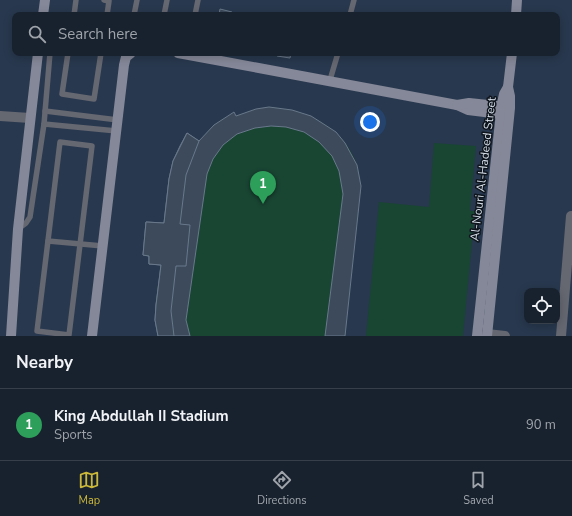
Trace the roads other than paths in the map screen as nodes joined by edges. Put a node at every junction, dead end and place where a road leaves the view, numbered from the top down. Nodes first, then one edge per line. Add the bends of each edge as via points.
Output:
1 (45, 0) edge
2 (76, 0) edge
3 (104, 0) edge
4 (137, 0) edge
5 (167, 0) edge
6 (198, 0) edge
7 (354, 0) edge
8 (518, 0) edge
9 (43, 12) edge
10 (74, 12) edge
11 (107, 12) edge
12 (135, 12) edge
13 (165, 12) edge
14 (196, 12) edge
15 (351, 12) edge
16 (516, 12) edge
17 (38, 56) edge
18 (50, 56) edge
19 (68, 56) edge
20 (101, 56) edge
21 (127, 56) edge
22 (196, 56) edge
23 (337, 56) edge
24 (512, 56) edge
25 (330, 80) junction
26 (45, 110) junction
27 (505, 111) junction
28 (0, 116) edge
29 (30, 118) junction
30 (118, 120) junction
31 (44, 124) junction
32 (117, 131) junction
33 (571, 216) edge
34 (18, 229) junction
35 (48, 241) junction
36 (80, 244) junction
37 (103, 246) junction
38 (484, 335) edge
39 (11, 336) edge
40 (92, 336) edge
41 (505, 336) edge
42 (561, 336) edge

1 - 9 street
2 - 10 lane
3 - 11 lane via 109,1
4 - 12 lane
5 - 13 lane
6 - 14 lane
7 - 15 lane
8 - 16 street
17 - 29 street
18 - 26 lane
19 - 20 lane via 62,94 94,99
21 - 30 street
22 - 25 street
23 - 25 lane
24 - 27 street, Al-Nouri Al-Hadeed Street via 508,87 504,94
25 - 27 street via 458,105 469,103
26 - 30 lane
26 - 31 lane
27 - 38 street, Al-Nouri Al-Hadeed Street
28 - 29 street
29 - 34 street
30 - 32 street
31 - 32 lane
31 - 34 lane via 30,217
32 - 37 street
33 - 42 street
34 - 39 street
35 - 36 lane
35 - 36 lane via 37,331 69,335
35 - 36 lane via 60,142 92,146
36 - 37 lane
37 - 40 street
38 - 41 street

